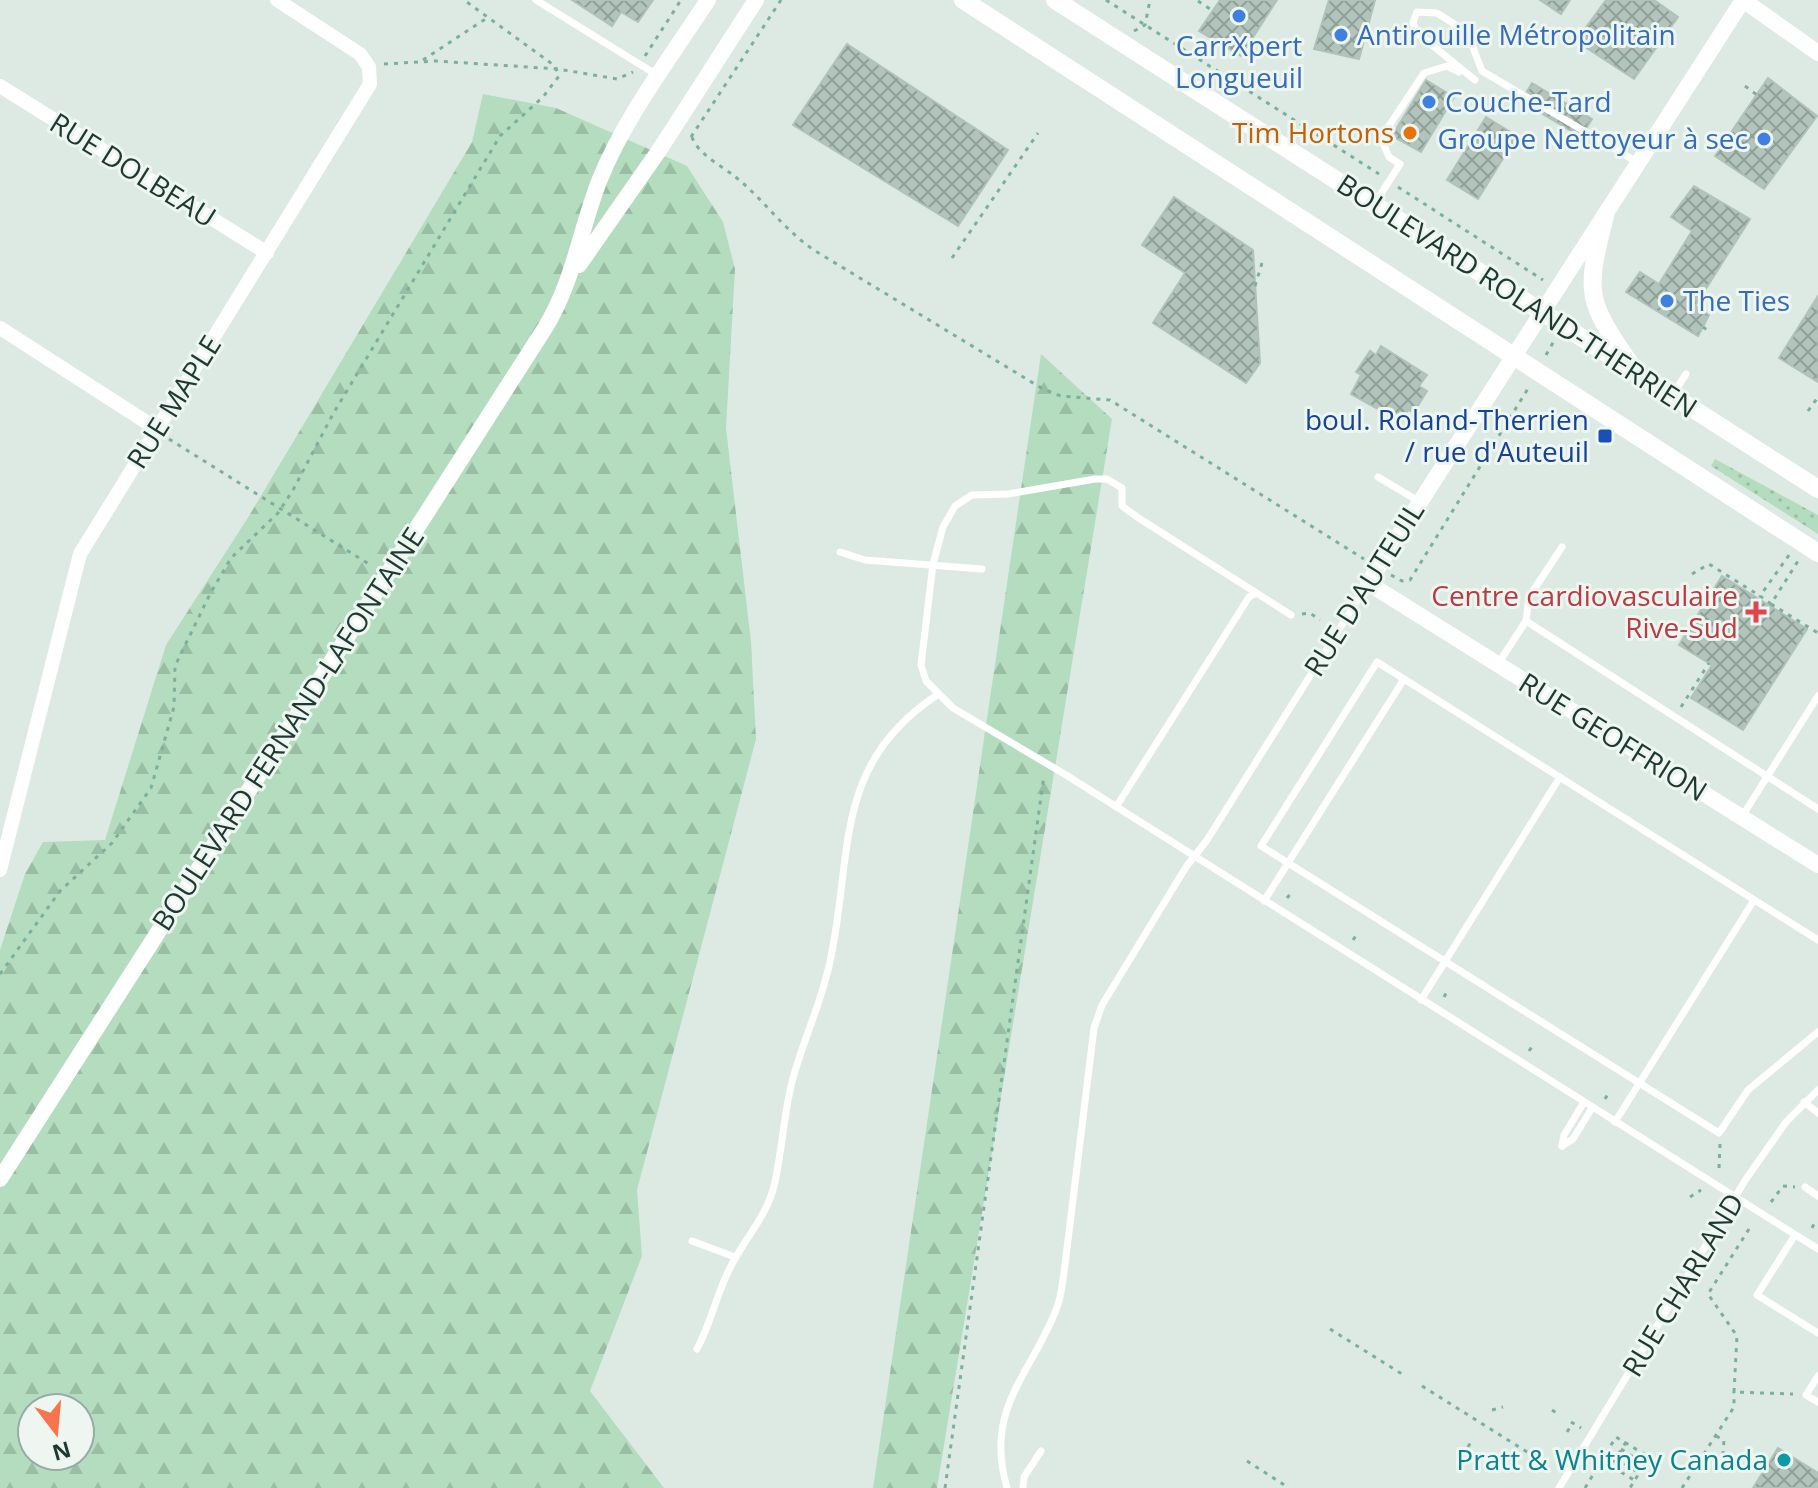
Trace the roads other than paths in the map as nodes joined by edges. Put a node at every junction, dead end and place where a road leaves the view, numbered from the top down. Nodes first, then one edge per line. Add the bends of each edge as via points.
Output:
1 (277, 0) edge
2 (536, 0) edge
3 (708, 0) edge
4 (756, 0) edge
5 (963, 0) edge
6 (1055, 0) edge
7 (1743, 0) edge
8 (1818, 53) edge
9 (659, 76) junction
10 (0, 86) edge
11 (1639, 163) junction
12 (1374, 205) junction
13 (1605, 216) junction
14 (267, 253) junction
15 (571, 276) junction
16 (1543, 313) junction
17 (0, 328) edge
18 (1514, 356) junction
19 (1637, 374) junction
20 (1686, 374) dead end
21 (1672, 396) junction
22 (162, 433) junction
23 (1378, 477) dead end
24 (1818, 489) edge
25 (1420, 502) junction
26 (1562, 547) dead end
27 (840, 552) dead end
28 (1818, 553) edge
29 (933, 564) junction
30 (982, 569) dead end
31 (1368, 583) junction
32 (1256, 593) junction
33 (1291, 615) dead end
34 (1526, 621) junction
35 (1498, 664) junction
36 (1404, 679) junction
37 (937, 695) junction
38 (1818, 696) edge
39 (1560, 777) junction
40 (1767, 777) junction
41 (1116, 807) junction
42 (1818, 809) edge
43 (1742, 817) junction
44 (1194, 856) junction
45 (1288, 862) junction
46 (1818, 865) edge
47 (0, 870) edge
48 (1754, 900) junction
49 (1264, 901) junction
50 (1818, 940) edge
51 (1445, 961) junction
52 (1421, 1000) junction
53 (1818, 1032) edge
54 (1639, 1083) junction
55 (1818, 1090) edge
56 (1584, 1102) junction
57 (1804, 1102) junction
58 (1592, 1108) junction
59 (1818, 1113) edge
60 (1615, 1122) junction
61 (0, 1179) edge
62 (1805, 1187) dead end
63 (1818, 1196) edge
64 (1736, 1197) junction
65 (1795, 1235) junction
66 (692, 1241) dead end
67 (1818, 1249) edge
68 (735, 1257) junction
69 (1818, 1333) edge
70 (697, 1349) dead end
71 (1818, 1376) edge
72 (1818, 1402) edge
73 (1041, 1451) dead end
74 (1007, 1488) edge
75 (1023, 1488) edge
76 (1559, 1488) edge

1 - 14 street, RUE MAPLE via 351,46 371,76 365,98
2 - 9 lane
3 - 9 street, BOULEVARD FERNAND-LAFONTAINE
4 - 15 street, BOULEVARD FERNAND-LAFONTAINE
5 - 18 main road, BOULEVARD ROLAND-THERRIEN
6 - 12 main road, BOULEVARD ROLAND-THERRIEN
7 - 8 street
7 - 11 street, RUE D'AUTEUIL
9 - 15 street, BOULEVARD FERNAND-LAFONTAINE via 600,179
10 - 14 street, RUE DOLBEAU
11 - 12 lane via 1482,71 1467,32 1437,13 1417,12 1416,32 1475,80 1447,66 1424,73 1381,138 1389,157 1400,164
11 - 13 street, RUE D'AUTEUIL
12 - 16 main road, BOULEVARD ROLAND-THERRIEN
13 - 16 street, RUE D'AUTEUIL
13 - 19 main road via 1591,268 1591,292 1599,317
14 - 22 street, RUE MAPLE
15 - 61 street, BOULEVARD FERNAND-LAFONTAINE via 545,328
16 - 18 street, RUE D'AUTEUIL
16 - 19 main road, BOULEVARD ROLAND-THERRIEN
17 - 22 street
18 - 25 street, RUE D'AUTEUIL
18 - 28 main road, BOULEVARD ROLAND-THERRIEN
19 - 21 main road, BOULEVARD ROLAND-THERRIEN
20 - 21 lane
21 - 24 main road, BOULEVARD ROLAND-THERRIEN
22 - 47 street, RUE MAPLE via 76,564
23 - 25 lane
25 - 31 street, RUE D'AUTEUIL
26 - 34 lane via 1529,597
27 - 29 lane via 865,560
29 - 30 lane
29 - 32 lane via 949,514 972,495 1107,479 1122,488 1122,506
29 - 37 lane via 921,665
31 - 35 street, RUE GEOFFRION
31 - 44 lane, RUE D'AUTEUIL
32 - 33 lane
32 - 41 lane
34 - 35 lane
34 - 40 lane
35 - 43 street, RUE GEOFFRION
36 - 39 lane
36 - 45 lane
36 - 45 lane via 1377,662 1261,846
37 - 41 lane
37 - 68 lane via 895,727 859,789 828,969 792,1079 772,1192
38 - 40 lane
39 - 48 lane
39 - 51 lane
40 - 42 lane
40 - 43 lane
41 - 44 lane
43 - 46 street, RUE GEOFFRION
44 - 49 lane
44 - 74 lane, RUE D'AUTEUIL via 1102,1005 1094,1028 1056,1310 1006,1404 1000,1434
45 - 49 lane
45 - 51 lane
48 - 50 lane
48 - 54 lane
49 - 52 lane
51 - 52 lane
51 - 54 lane
52 - 56 lane
53 - 54 lane via 1758,1080 1719,1133
54 - 60 lane
55 - 57 lane, RUE CHARLAND
56 - 58 lane
56 - 58 lane via 1562,1146 1573,1139
57 - 59 lane
57 - 64 lane, RUE CHARLAND
58 - 60 lane
60 - 64 lane
62 - 63 lane
64 - 65 lane
64 - 76 lane, RUE CHARLAND
65 - 67 lane
65 - 69 lane via 1757,1295
66 - 68 lane
68 - 70 lane
71 - 72 lane via 1806,1395
73 - 75 lane

